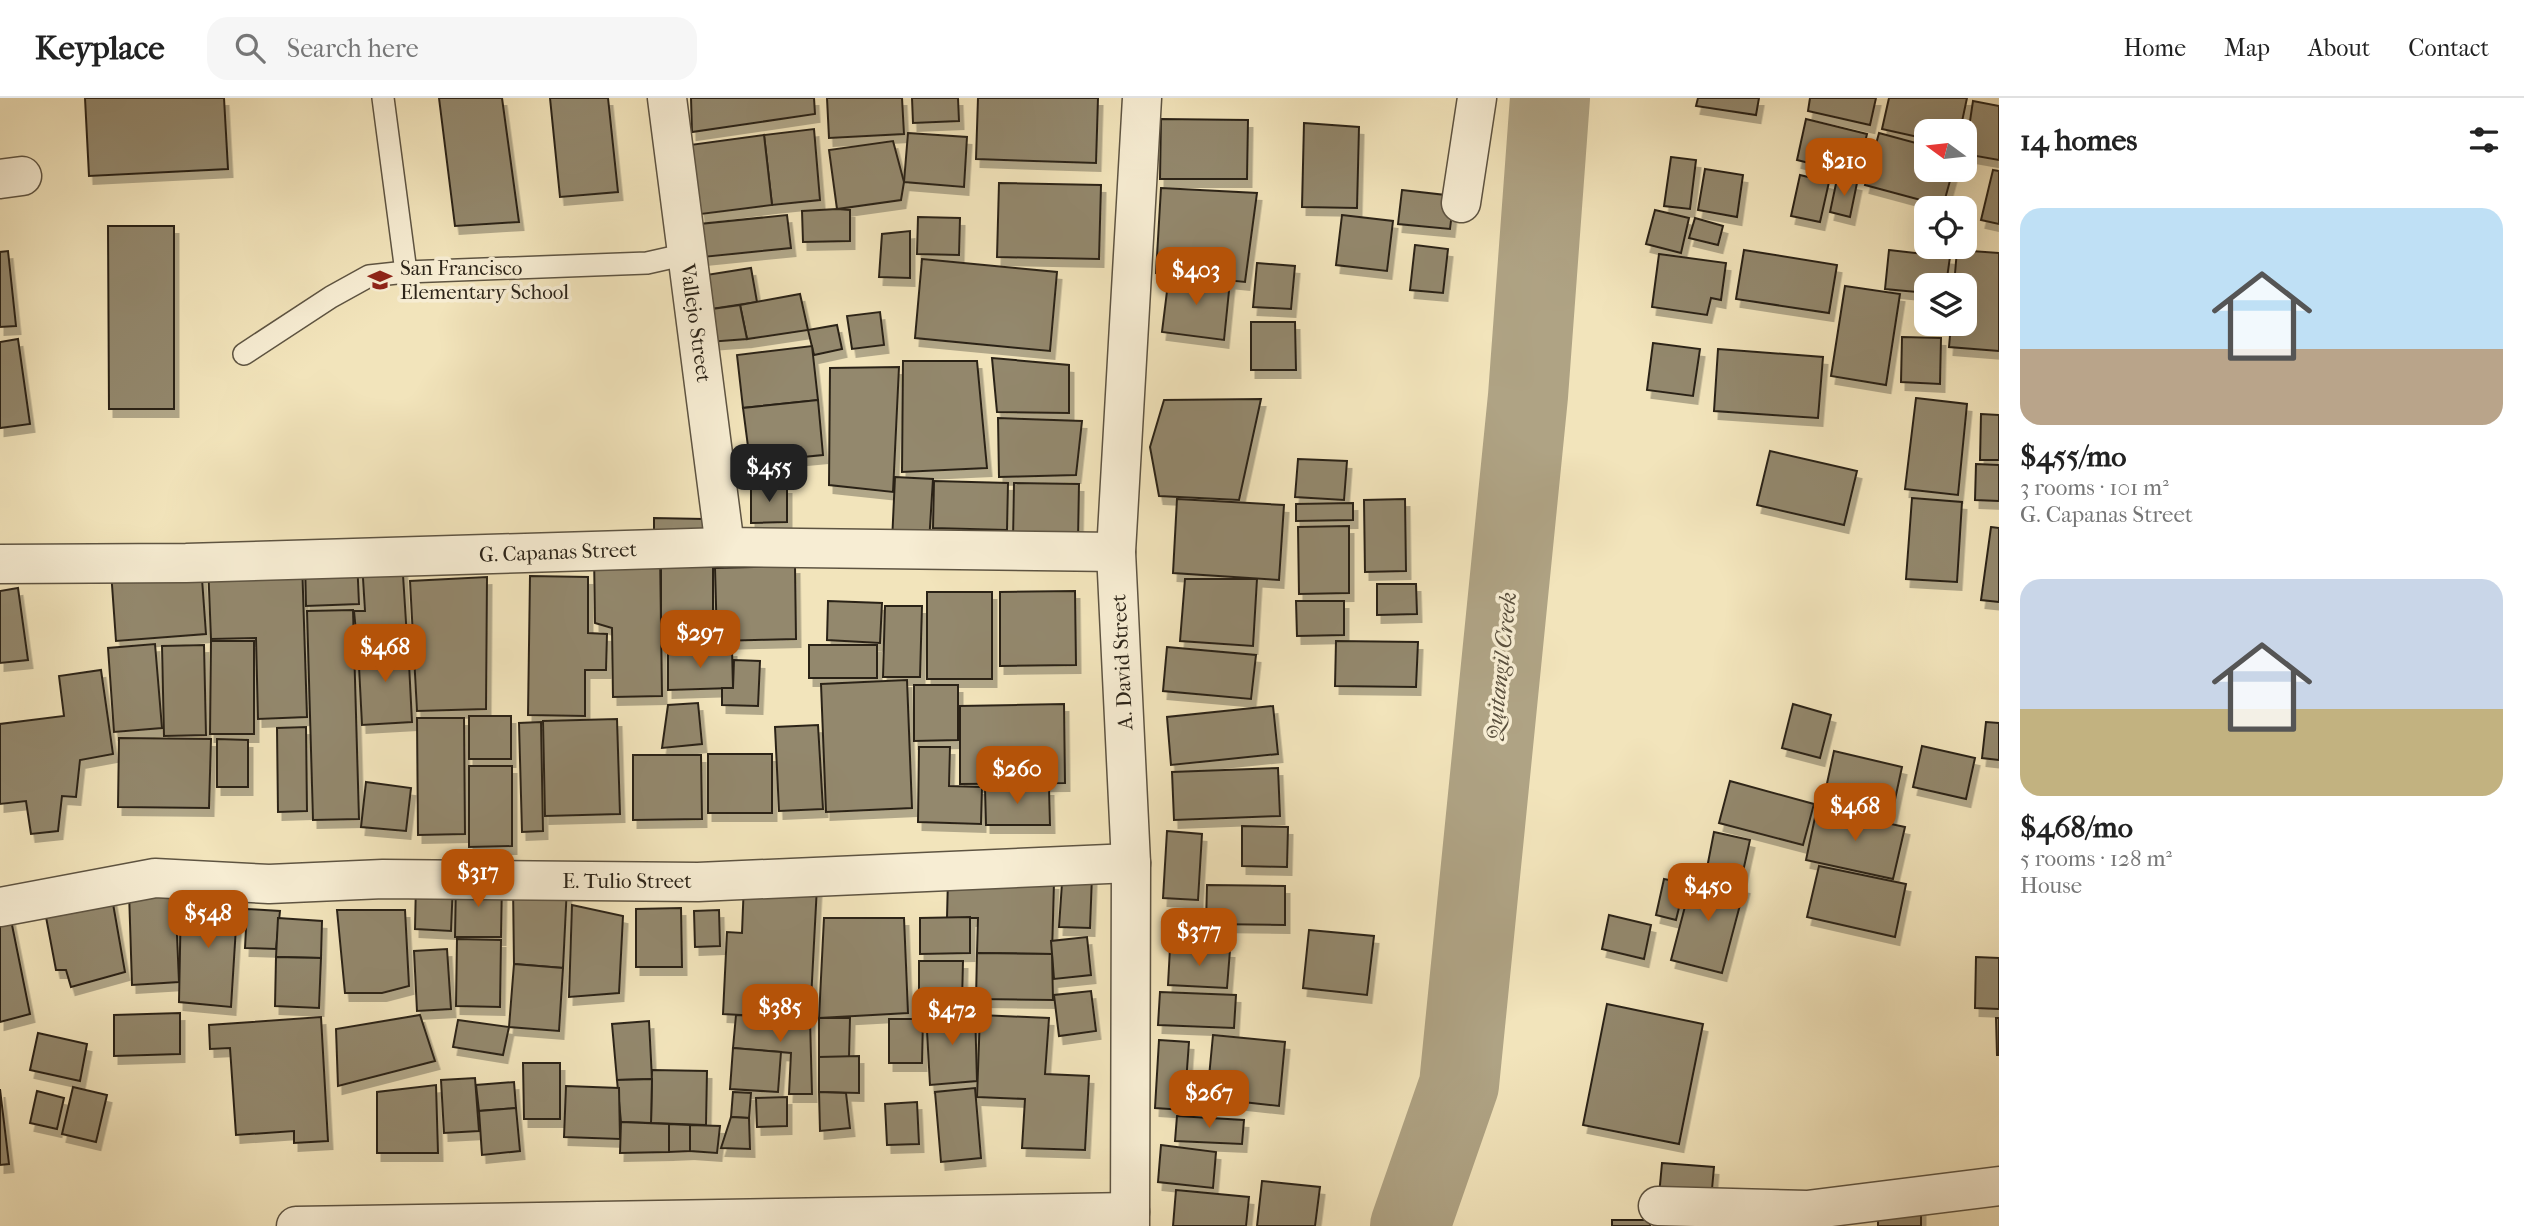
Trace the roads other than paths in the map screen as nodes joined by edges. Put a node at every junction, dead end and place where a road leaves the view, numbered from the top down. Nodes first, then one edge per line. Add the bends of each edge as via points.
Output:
1 (383, 98) edge
2 (667, 98) edge
3 (1142, 98) edge
4 (1477, 98) edge
5 (1461, 203) dead end
6 (687, 254) junction
7 (406, 272) junction
8 (244, 354) dead end
9 (725, 547) junction
10 (1116, 552) junction
11 (0, 564) edge
12 (1131, 863) junction
13 (0, 906) edge
14 (1999, 1186) edge
15 (1658, 1206) dead end
16 (1130, 1219) edge
17 (296, 1226) edge

1 - 7 lane
2 - 6 street, Vallejo Street
3 - 10 street, A. David Street
4 - 5 street
6 - 7 lane via 647,263
6 - 9 street, Vallejo Street
7 - 8 lane via 369,276
9 - 10 street, G. Capanas Street
9 - 11 street, G. Capanas Street
10 - 12 street, A. David Street
12 - 13 street, E. Tulio Street via 698,882 383,879 269,884 155,878
12 - 16 street, A. David Street
14 - 15 street via 1807,1210
16 - 17 street

